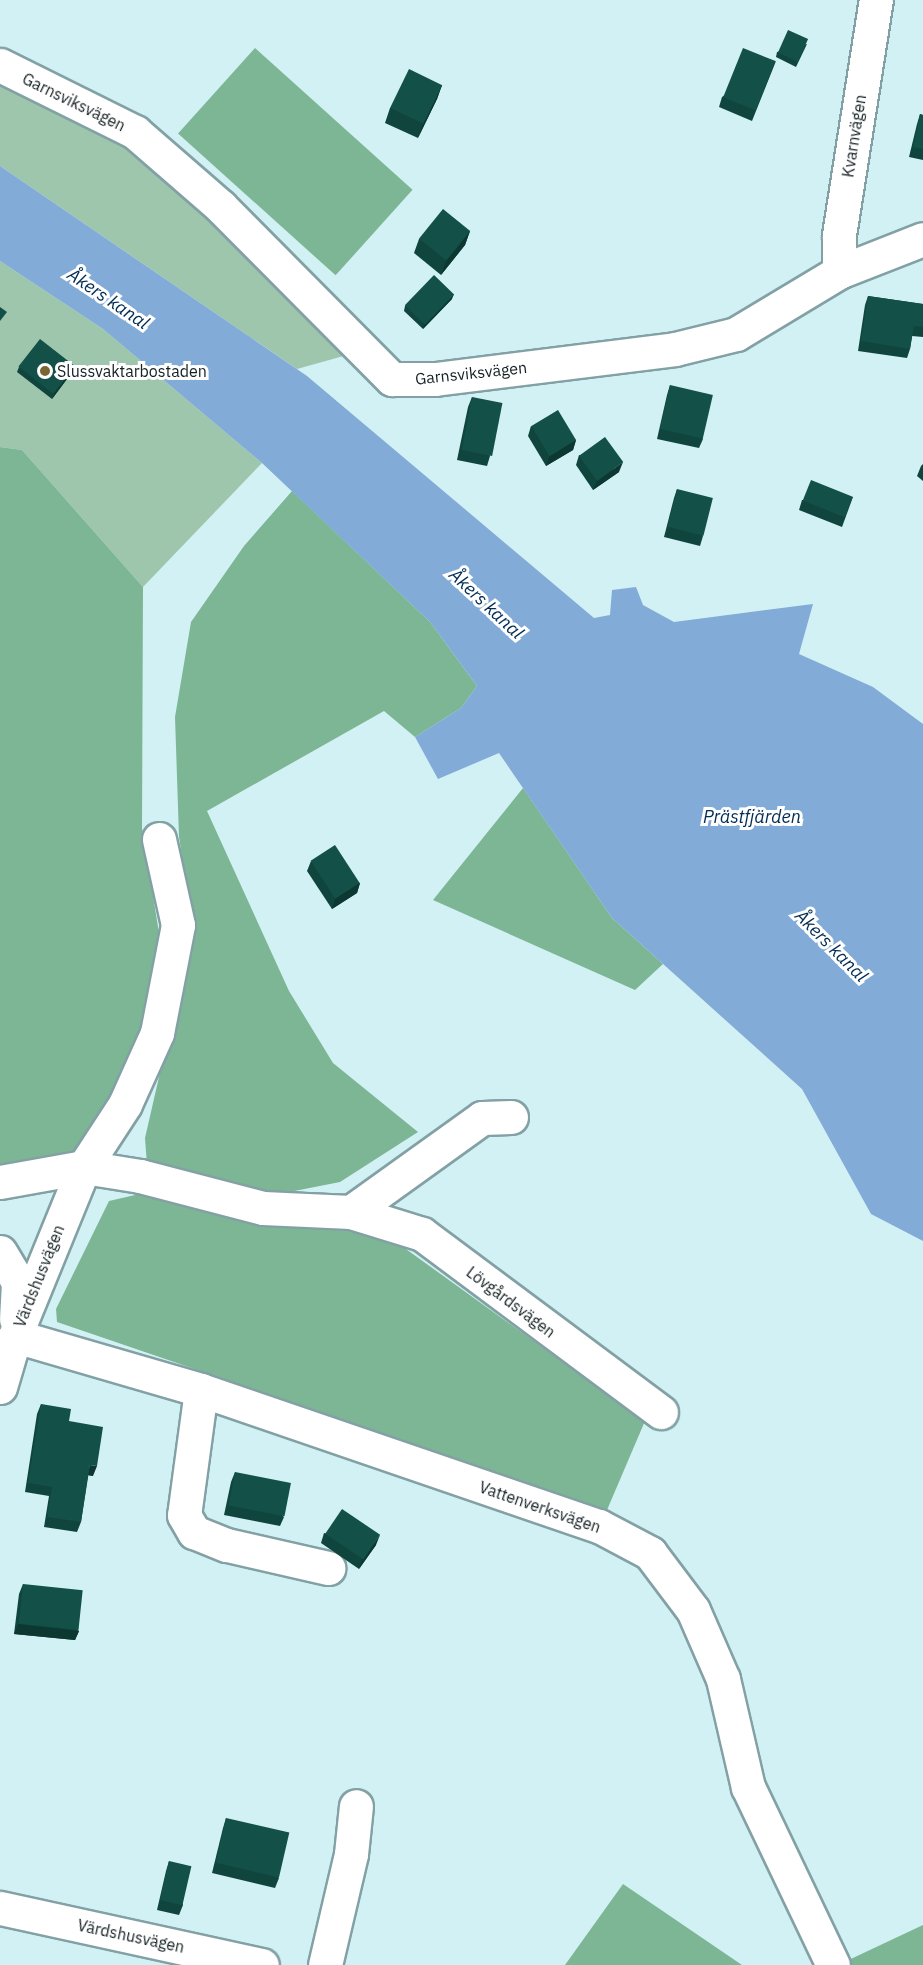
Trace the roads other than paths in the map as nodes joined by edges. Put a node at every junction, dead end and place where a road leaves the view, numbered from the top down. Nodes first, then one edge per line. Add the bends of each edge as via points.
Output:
1 (876, 0) edge
2 (0, 65) edge
3 (923, 239) edge
4 (840, 272) junction
5 (159, 839) dead end
6 (511, 1118) dead end
7 (84, 1167) junction
8 (0, 1182) edge
9 (351, 1212) junction
10 (0, 1252) edge
11 (15, 1336) junction
12 (0, 1387) edge
13 (201, 1390) junction
14 (662, 1412) dead end
15 (328, 1568) dead end
16 (356, 1806) dead end
17 (0, 1908) edge
18 (262, 1965) edge
19 (325, 1965) edge
20 (833, 1965) edge

1 - 4 street, Kvarnvägen via 839,235
2 - 4 street, Garnsviksvägen via 135,132 220,206 392,379 435,379 675,349 736,334
3 - 4 street, Garnsviksvägen
5 - 7 street, Värdshusvägen via 178,925 157,1033 125,1104
6 - 9 street via 482,1118
7 - 8 street
7 - 9 street, Lövgårdsvägen via 140,1176 263,1208
7 - 11 street, Värdshusvägen
9 - 14 street, Lövgårdsvägen via 422,1234
10 - 11 street via 18,1282
11 - 12 street, Värdshusvägen
11 - 13 street, Vattenverksvägen
13 - 15 street via 184,1515 194,1532 227,1545
13 - 20 street, Vattenverksvägen via 599,1526 650,1553 693,1610 723,1679 748,1787
16 - 19 street via 351,1854
17 - 18 street, Värdshusvägen

